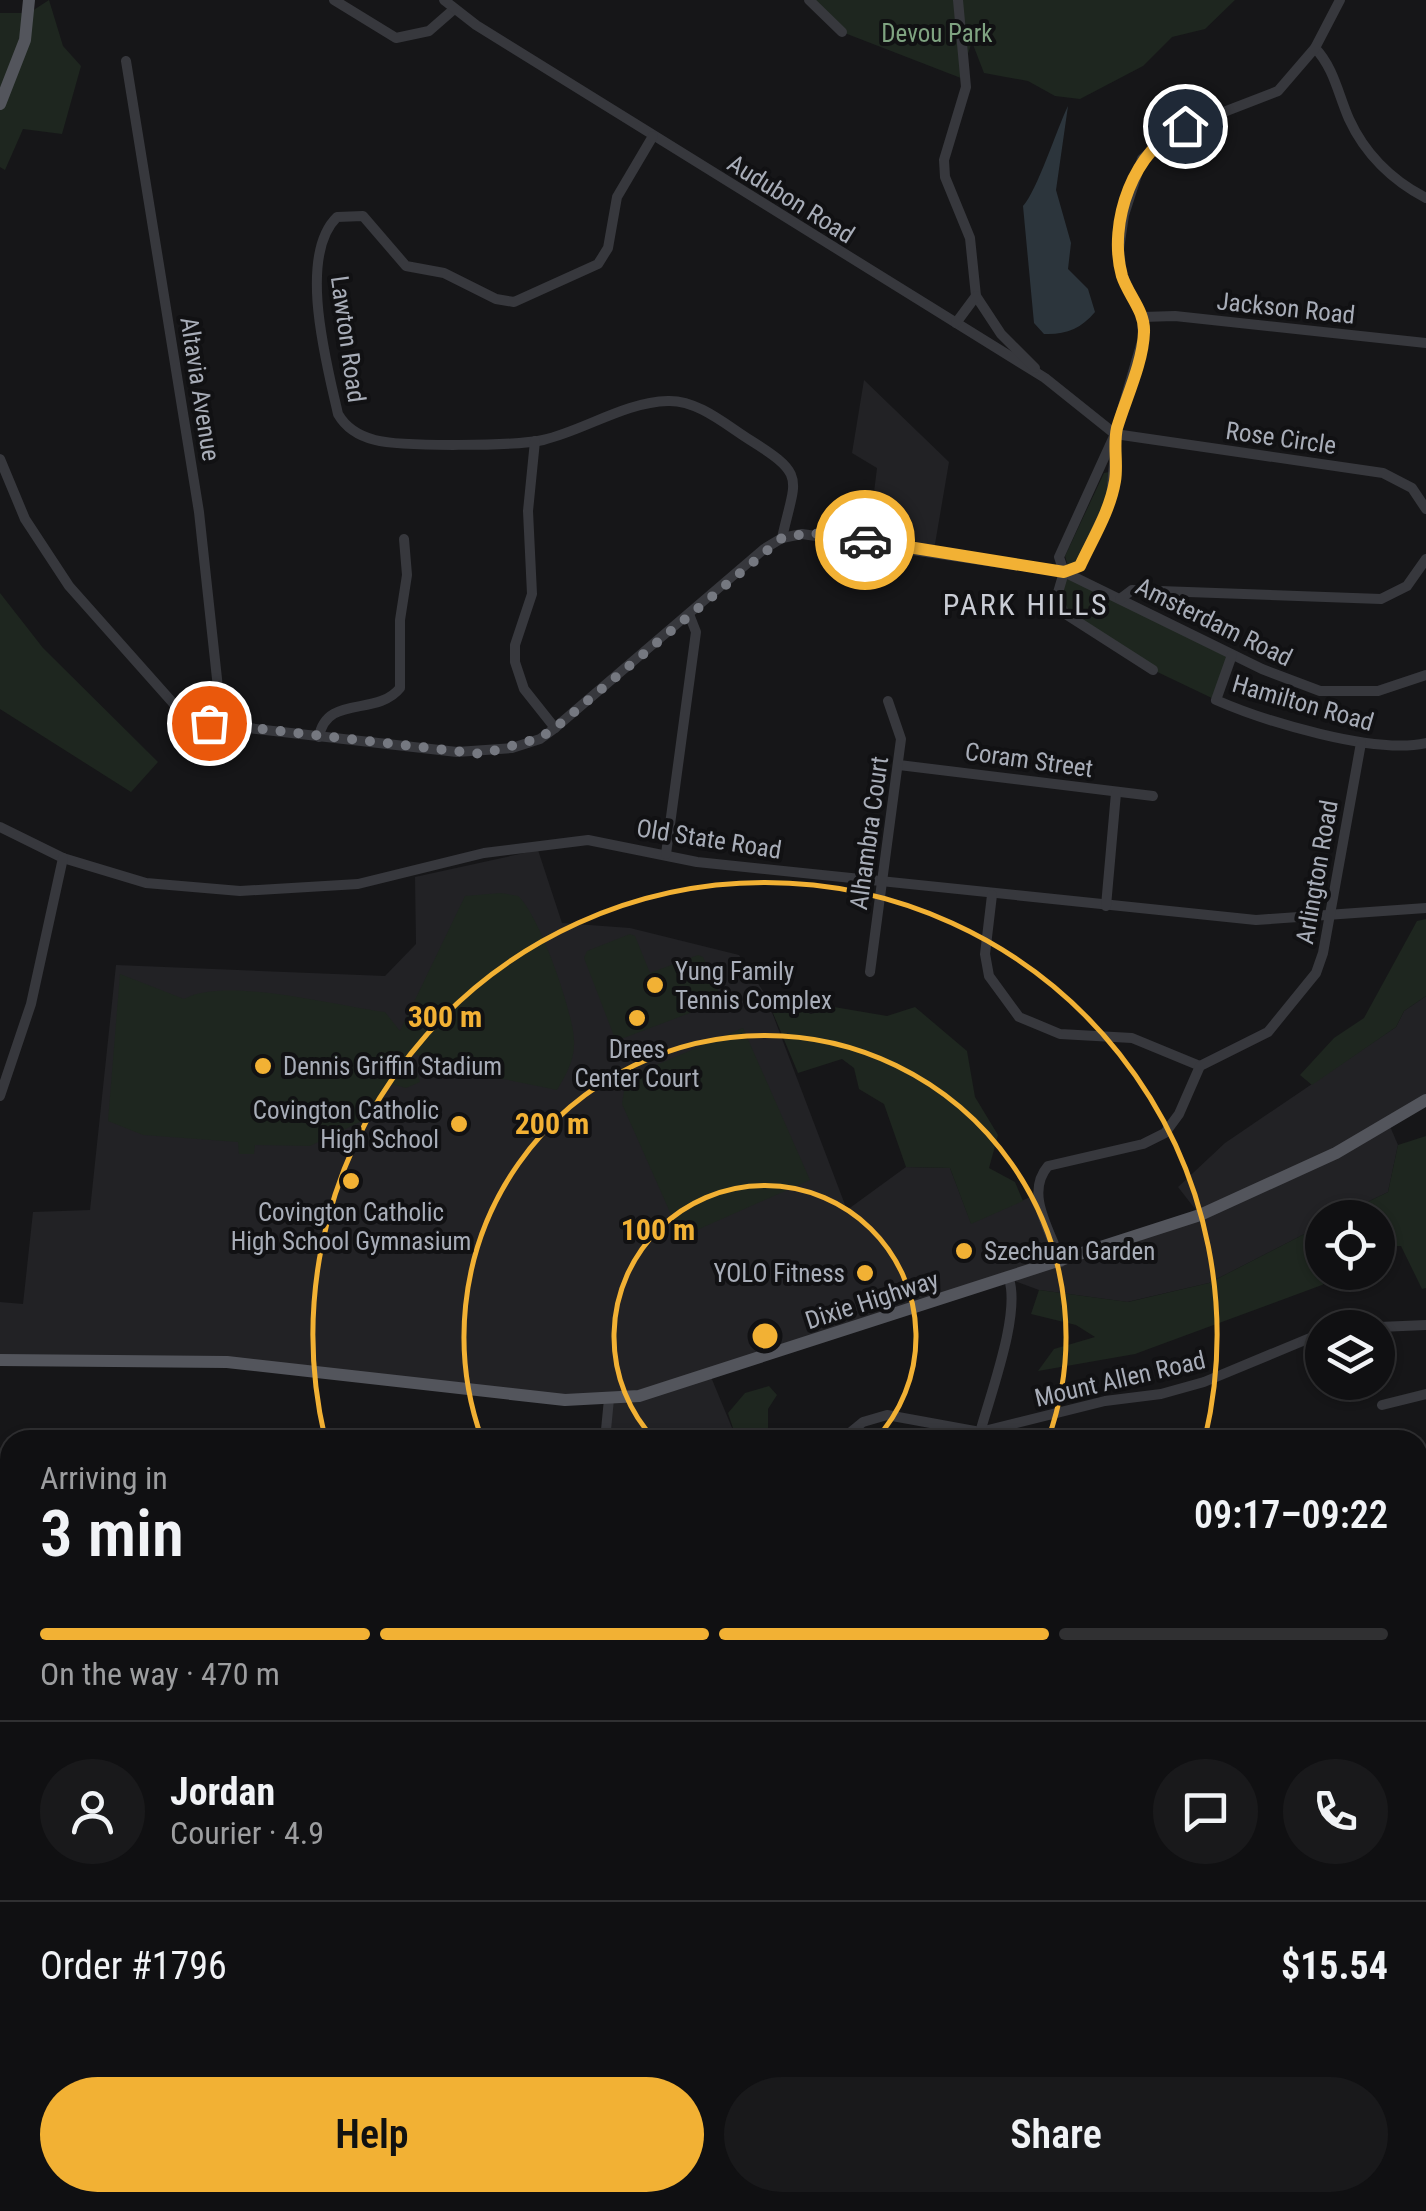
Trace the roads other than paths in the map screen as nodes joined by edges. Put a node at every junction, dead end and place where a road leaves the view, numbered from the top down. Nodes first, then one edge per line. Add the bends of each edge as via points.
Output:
1 (29, 0) edge
2 (334, 0) edge
3 (444, 0) edge
4 (810, 0) edge
5 (958, 0) edge
6 (1340, 0) edge
7 (453, 10) junction
8 (842, 32) dead end
9 (1315, 48) junction
10 (126, 60) dead end
11 (0, 104) edge
12 (654, 136) junction
13 (1426, 198) edge
14 (976, 296) junction
15 (1142, 317) junction
16 (956, 323) junction
17 (1426, 343) edge
18 (1045, 378) junction
19 (1116, 434) junction
20 (535, 440) junction
21 (0, 460) edge
22 (1426, 509) edge
23 (782, 538) junction
24 (404, 539) dead end
25 (1426, 559) edge
26 (1064, 572) junction
27 (1120, 600) junction
28 (689, 614) junction
29 (1232, 655) junction
30 (1153, 670) dead end
31 (1426, 676) edge
32 (888, 701) dead end
33 (222, 725) junction
34 (555, 728) junction
35 (319, 737) junction
36 (1361, 743) junction
37 (1426, 744) edge
38 (899, 765) junction
39 (1116, 793) junction
40 (1153, 796) dead end
41 (0, 827) edge
42 (666, 854) junction
43 (63, 858) junction
44 (882, 882) junction
45 (992, 894) junction
46 (1106, 906) junction
47 (1426, 908) edge
48 (1327, 918) junction
49 (870, 972) dead end
50 (1200, 1066) junction
51 (0, 1096) edge
52 (1426, 1100) edge
53 (1061, 1262) junction
54 (1009, 1279) junction
55 (1426, 1325) edge
56 (1395, 1326) edge
57 (1305, 1340) edge
58 (0, 1360) edge
59 (1426, 1394) edge
60 (609, 1400) junction
61 (1382, 1404) dead end
62 (605, 1430) edge
63 (853, 1430) edge
64 (953, 1430) edge
65 (981, 1430) edge
66 (1004, 1430) edge

1 - 11 main road via 25,40
2 - 7 street via 396,38 429,31
3 - 7 street, Audubon Road
4 - 8 street
5 - 14 street via 966,80 944,160 972,248
6 - 9 street
7 - 12 street, Audubon Road
9 - 13 street via 1328,62 1360,140 1390,175
9 - 15 street via 1272,95 1172,132 1145,154 1119,241 1122,275
10 - 33 street, Altavia Avenue via 199,512
12 - 16 street, Audubon Road
12 - 20 street, Lawton Road via 617,197 608,248 598,264 514,302 496,300 444,272 406,266 363,216 337,217 326,230 316,284 337,408 348,428 382,442
14 - 16 street
14 - 18 street via 1001,334
15 - 17 street, Jackson Road
15 - 19 street via 1143,338
16 - 18 street, Audubon Road
18 - 19 street, Audubon Road
19 - 22 street, Rose Circle via 1382,473 1412,488
19 - 26 street via 1059,557
19 - 26 street via 1111,499 1080,566
20 - 23 street, Lawton Road via 643,406 690,404 794,473 796,492
20 - 34 street via 528,511 533,582 514,662 524,689
21 - 33 street via 26,518 69,586 172,703
23 - 26 street, Amsterdam Road via 810,533
23 - 28 street
24 - 35 street via 400,688 383,703 330,714
25 - 27 street via 1408,586 1381,599 1132,590
26 - 27 street, Amsterdam Road
26 - 30 street via 1057,596 1064,613
27 - 29 street, Amsterdam Road
28 - 34 street
28 - 42 street via 696,632
29 - 31 street, Amsterdam Road via 1333,693 1378,691
29 - 36 street, Hamilton Road via 1216,700
32 - 38 street, Alhambra Court via 901,739
33 - 35 street
34 - 35 street via 482,754
36 - 37 street, Hamilton Road
36 - 48 street, Arlington Road
38 - 39 street, Coram Street
38 - 44 street, Alhambra Court
39 - 40 street, Coram Street
39 - 46 street
41 - 43 street, Old State Road
42 - 43 street, Old State Road via 602,840 551,842 370,882 240,891 146,883
42 - 44 street, Old State Road
43 - 51 street via 31,1004
44 - 45 street, Old State Road
44 - 49 street, Alhambra Court
45 - 46 street, Old State Road
45 - 50 street via 989,976 1019,1017 1060,1034 1132,1038
46 - 48 street, Old State Road via 1256,920
47 - 48 street, Old State Road
48 - 50 street, Arlington Road via 1320,964 1294,1002 1268,1032
50 - 53 street via 1179,1114 1158,1139 1054,1163 1038,1178 1037,1194
52 - 53 main road, Dixie Highway via 1245,1197
53 - 54 main road, Dixie Highway
54 - 60 main road, Dixie Highway via 678,1386
54 - 65 street via 1010,1314
55 - 56 street
57 - 66 street, Mount Allen Road via 1204,1382
58 - 60 main road, Dixie Highway via 228,1362
59 - 61 street
60 - 62 street
63 - 64 street via 887,1415

